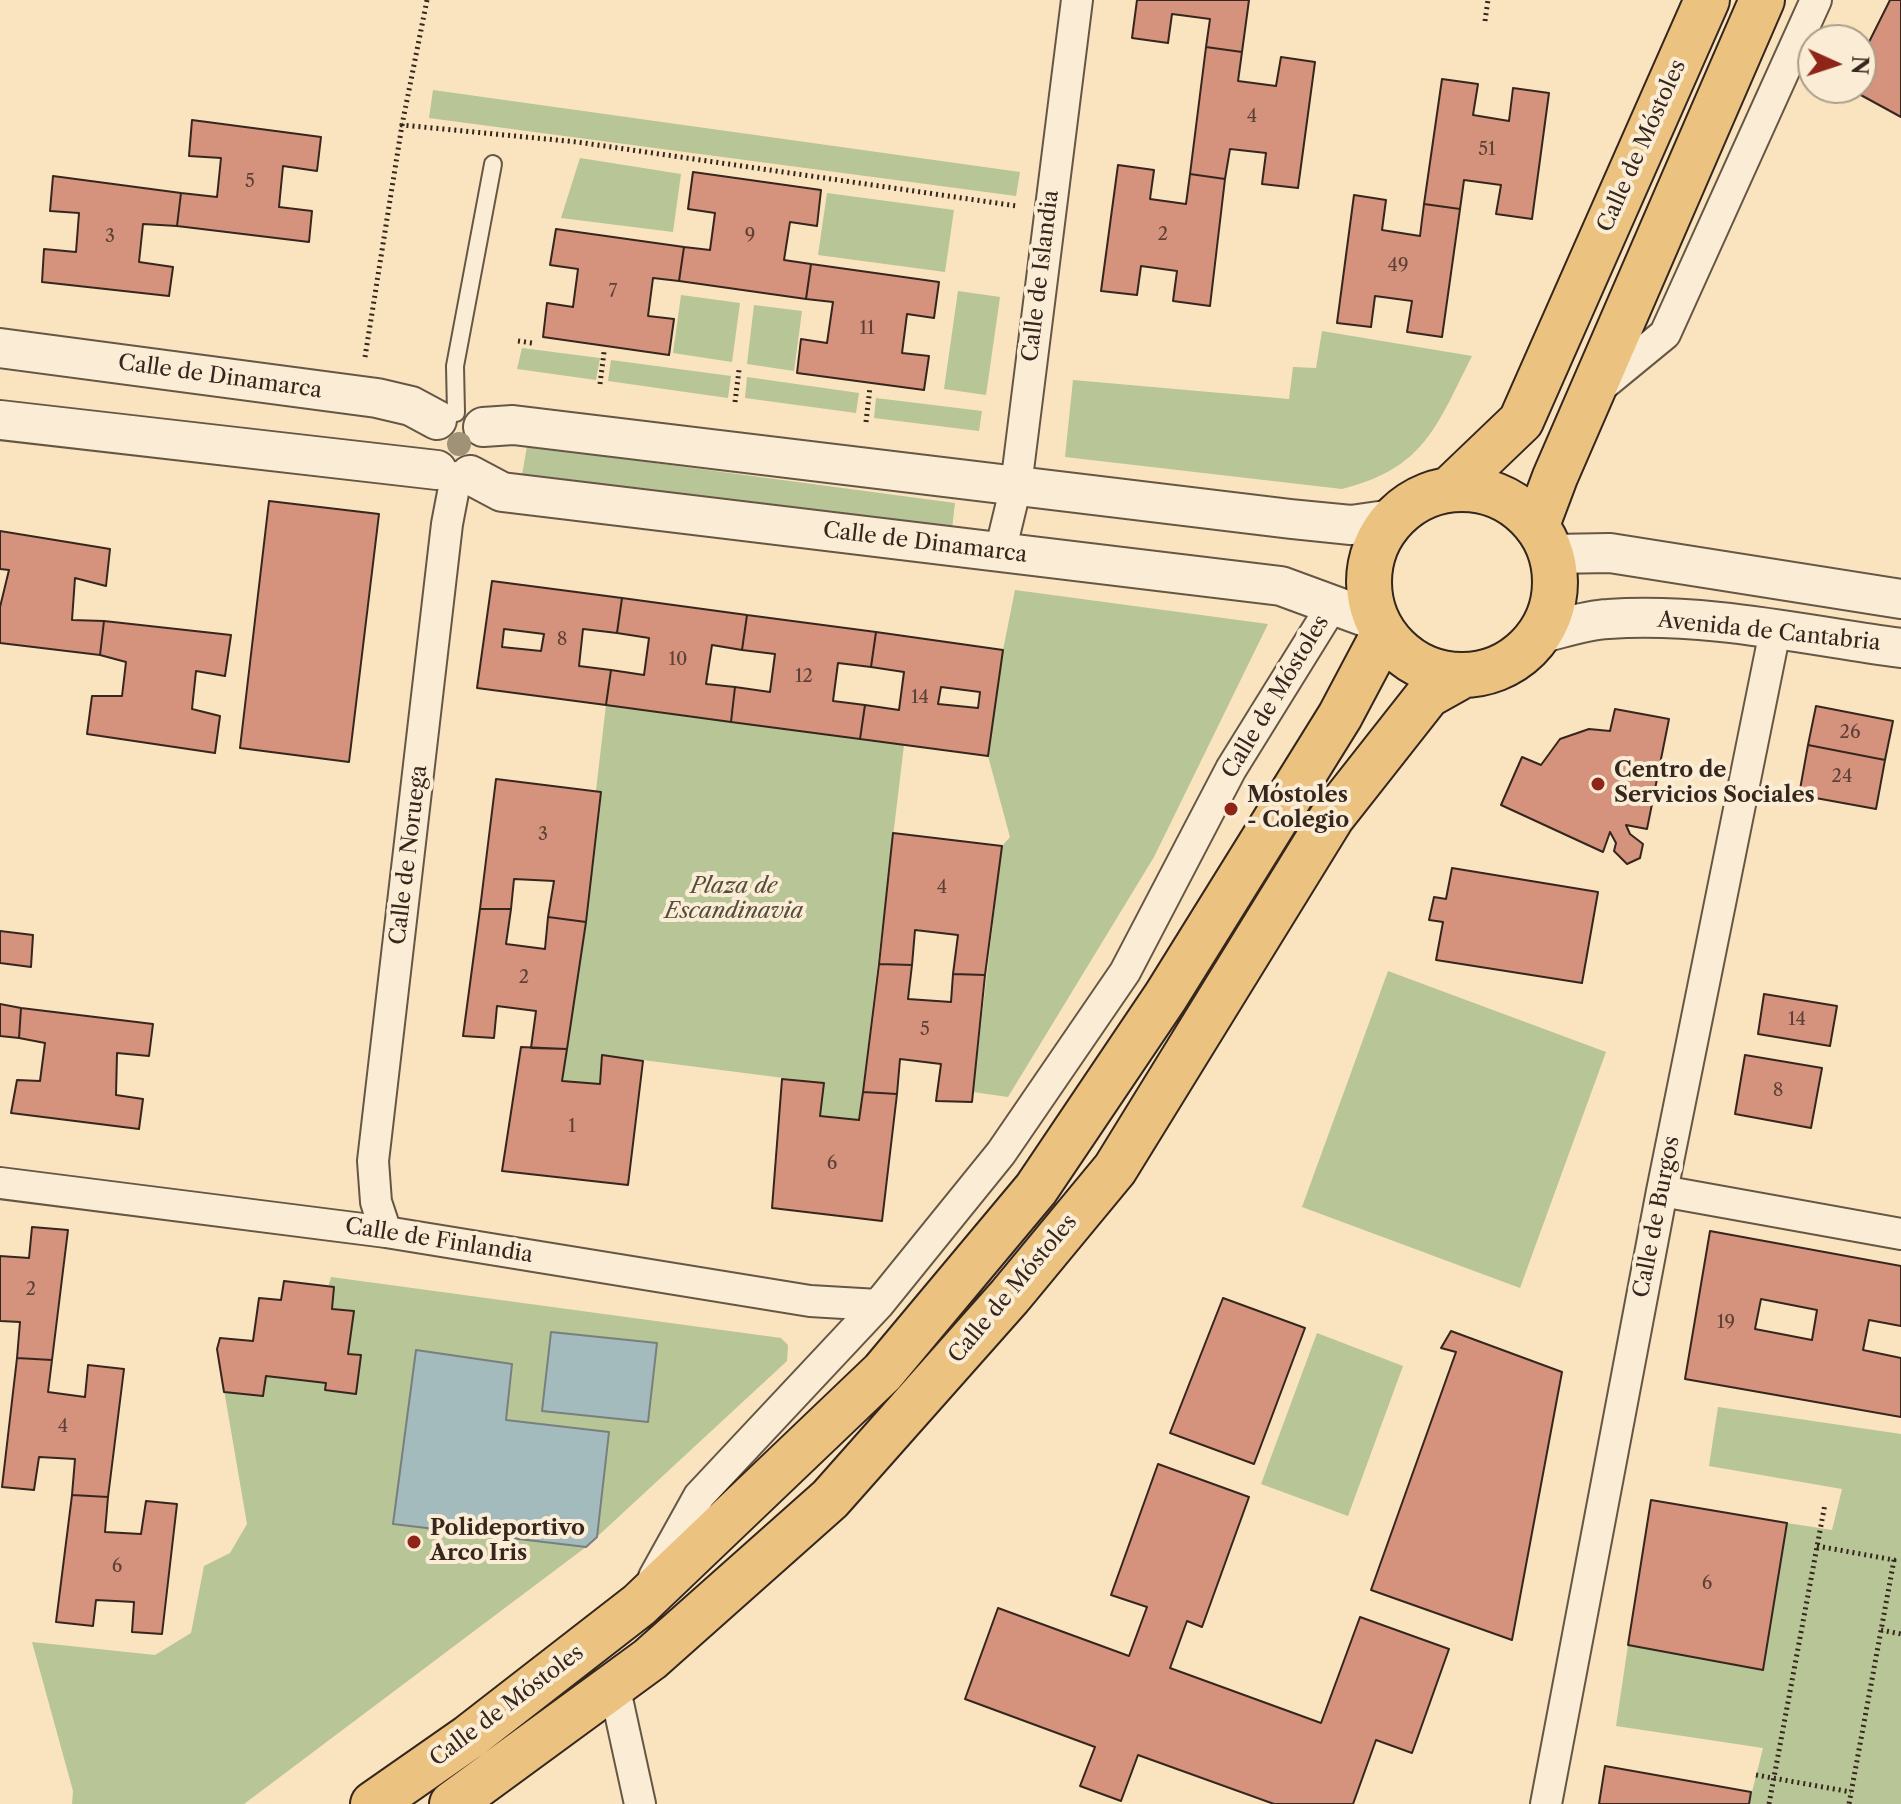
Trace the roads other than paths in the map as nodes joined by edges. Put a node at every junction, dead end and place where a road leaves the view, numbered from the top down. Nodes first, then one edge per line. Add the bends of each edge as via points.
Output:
1 (1077, 0) edge
2 (1707, 0) edge
3 (1762, 0) edge
4 (1816, 0) edge
5 (493, 164) dead end
6 (0, 348) edge
7 (1590, 395) junction
8 (0, 420) edge
9 (459, 420) junction
10 (454, 474) junction
11 (1016, 486) junction
12 (1450, 489) junction
13 (1393, 519) junction
14 (1545, 540) junction
15 (1000, 552) junction
16 (1901, 599) edge
17 (1332, 606) junction
18 (1382, 628) junction
19 (1775, 631) junction
20 (1542, 633) junction
21 (1901, 648) edge
22 (1462, 676) junction
23 (0, 1183) edge
24 (1662, 1191) junction
25 (386, 1232) junction
26 (1901, 1234) edge
27 (878, 1305) junction
28 (639, 1605) junction
29 (614, 1685) junction
30 (373, 1804) edge
31 (452, 1804) edge
32 (640, 1804) edge
33 (1546, 1804) edge

1 - 11 street, Calle de Islandia
2 - 12 main road, Calle de Móstoles via 1521,421
3 - 7 main road
4 - 7 street via 1665,334
5 - 9 lane via 455,366
6 - 9 street, Calle de Dinamarca via 358,395
7 - 14 main road
8 - 10 street, Calle de Dinamarca
9 - 10 street via 488,454 482,465
9 - 10 street via 425,439 426,452
9 - 11 street, Calle de Dinamarca
10 - 15 street, Calle de Dinamarca via 502,492
10 - 25 street, Calle de Noruega via 373,1161 376,1202
11 - 13 street, Calle de Dinamarca via 1351,525
11 - 15 street, Calle de Islandia
12 - 13 main road via 1411,504
12 - 14 main road via 1483,490 1513,503
13 - 18 main road via 1378,542 1370,569 1370,596
14 - 16 street
14 - 20 main road via 1555,595
15 - 17 street, Calle de Dinamarca via 1281,586
17 - 18 street, Calle de Dinamarca
17 - 27 street, Calle de Móstoles via 1231,769 1125,972 1001,1153
18 - 22 main road via 1405,656 1432,671
18 - 28 main road, Calle de Móstoles via 1340,716 1166,996 1036,1189 883,1372
19 - 20 street, Avenida de Cantabria via 1713,622 1606,619
19 - 21 street, Avenida de Cantabria
19 - 24 street, Calle de Burgos
20 - 22 main road via 1520,656 1492,671
22 - 29 main road, Calle de Móstoles via 1428,695 1332,817 1115,1169 1010,1296 830,1499
23 - 25 street, Calle de Finlandia
24 - 26 street
24 - 33 street, Calle de Burgos
25 - 27 street, Calle de Finlandia via 810,1301
27 - 28 street, Calle de Móstoles via 699,1496
28 - 30 main road, Calle de Móstoles
29 - 31 main road, Calle de Móstoles
29 - 32 street

